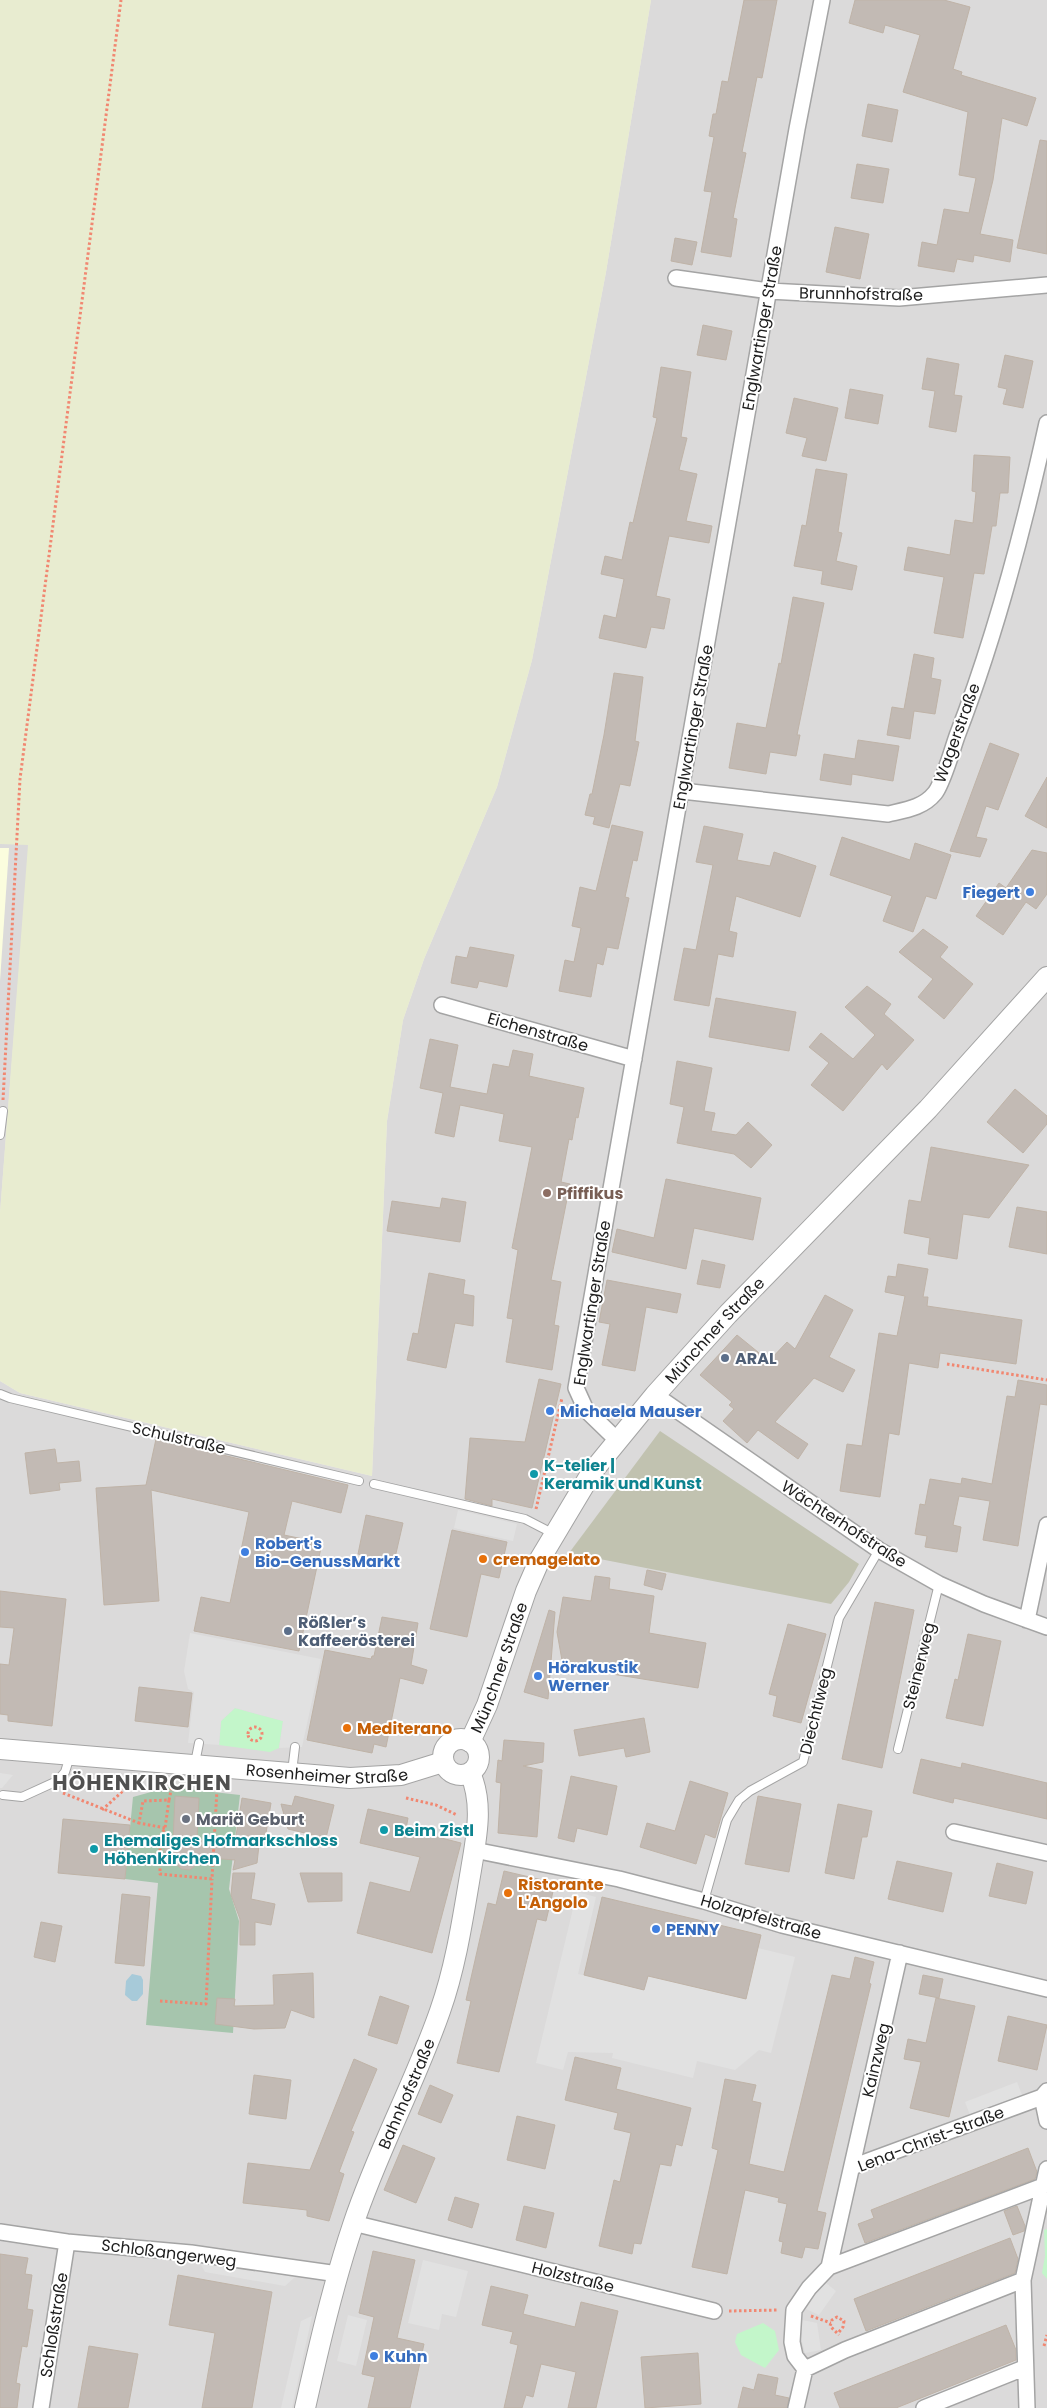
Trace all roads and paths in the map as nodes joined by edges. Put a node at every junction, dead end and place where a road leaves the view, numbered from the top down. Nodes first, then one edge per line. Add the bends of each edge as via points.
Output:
1 (121, 0) edge
2 (822, 0) edge
3 (676, 278) dead end
4 (1047, 285) edge
5 (768, 291) junction
6 (1047, 423) edge
7 (682, 791) junction
8 (1047, 977) edge
9 (442, 1005) dead end
10 (634, 1059) junction
11 (3, 1111) joint
12 (0, 1135) edge
13 (947, 1364) dead end
14 (1047, 1380) edge
15 (576, 1388) junction
16 (0, 1394) edge
17 (655, 1395) junction
18 (617, 1440) junction
19 (359, 1481) dead end
20 (374, 1484) dead end
21 (533, 1522) junction
22 (1047, 1525) edge
23 (554, 1534) junction
24 (879, 1550) junction
25 (939, 1584) junction
26 (1027, 1620) junction
27 (1047, 1627) edge
28 (254, 1741) junction
29 (470, 1742) junction
30 (198, 1743) dead end
31 (253, 1747) dead end
32 (296, 1747) dead end
33 (0, 1749) edge
34 (898, 1749) dead end
35 (70, 1756) junction
36 (443, 1762) junction
37 (194, 1767) junction
38 (292, 1774) junction
39 (470, 1774) junction
40 (126, 1780) dead end
41 (216, 1789) dead end
42 (55, 1790) dead end
43 (4, 1794) dead end
44 (406, 1798) dead end
45 (101, 1810) junction
46 (460, 1820) dead end
47 (139, 1823) junction
48 (165, 1828) junction
49 (954, 1832) dead end
50 (474, 1850) junction
51 (1047, 1853) edge
52 (212, 1879) junction
53 (704, 1900) junction
54 (900, 1953) junction
55 (1047, 1987) edge
56 (160, 2001) dead end
57 (1045, 2094) edge
58 (1047, 2121) edge
59 (852, 2168) junction
60 (1047, 2169) edge
61 (1043, 2186) junction
62 (353, 2223) junction
63 (0, 2232) edge
64 (67, 2242) junction
65 (829, 2268) junction
66 (338, 2274) junction
67 (1023, 2280) junction
68 (794, 2310) junction
69 (714, 2311) joint
70 (816, 2317) dead end
71 (831, 2323) junction
72 (1024, 2368) junction
73 (805, 2369) junction
74 (42, 2408) edge
75 (305, 2408) edge
76 (796, 2408) edge
77 (924, 2408) edge
78 (1027, 2408) edge

1 - 11 path via 20,779
2 - 5 street, Englwartinger Straße
3 - 5 street, Brunnhofstraße
4 - 5 street, Brunnhofstraße via 899,298
5 - 7 street, Englwartinger Straße
6 - 7 street, Wagerstraße via 1007,581 966,711 935,793 917,808 888,814
7 - 10 street, Englwartinger Straße
8 - 17 street, Münchner Straße via 928,1108 728,1314
9 - 10 street, Eichenstraße
10 - 15 street, Englwartinger Straße
11 - 12 lane
13 - 14 path
15 - 18 street, Englwartinger Straße via 586,1410
15 - 21 path via 564,1388
16 - 19 lane, Schulstraße
17 - 18 street, Münchner Straße
17 - 24 street, Wächterhofstraße
18 - 23 street, Münchner Straße via 592,1472
20 - 21 lane
21 - 23 lane
22 - 26 street
23 - 29 street, Münchner Straße via 526,1591 487,1706
24 - 25 street, Wächterhofstraße
24 - 53 lane, Diechtlweg via 839,1618 803,1762 739,1800 727,1820
25 - 26 street, Wächterhofstraße
25 - 34 lane, Steinerweg
26 - 27 street, Wächterhofstraße
28 - 28 path via 262,1736 258,1727 249,1732 250,1739
28 - 31 path
29 - 36 street via 460,1739 448,1744 444,1749
29 - 39 street via 477,1748 479,1759
30 - 37 lane
32 - 38 lane
33 - 35 street, Rosenheimer Straße
35 - 37 street, Rosenheimer Straße
35 - 43 lane via 65,1772 57,1782 22,1797
36 - 38 street, Rosenheimer Straße via 401,1775 350,1778
36 - 39 street via 457,1776
37 - 38 street, Rosenheimer Straße
39 - 50 street, Bahnhofstraße via 477,1793 478,1810
40 - 45 path via 124,1790
41 - 52 path
42 - 45 path
44 - 46 path via 450,1810
45 - 47 path
47 - 48 path
47 - 48 path via 143,1801 169,1800
48 - 52 path via 160,1837 160,1874
49 - 51 street
50 - 53 street, Holzapfelstraße
50 - 62 street, Bahnhofstraße via 458,1942 441,2009
52 - 56 path via 206,2004
53 - 54 street, Holzapfelstraße via 782,1925
54 - 55 street, Holzapfelstraße
54 - 59 street, Kainzweg
57 - 58 street
57 - 59 street, Lena-Christ-Straße
59 - 65 street, Lena-Christ-Straße
60 - 61 street
61 - 65 street
61 - 67 street
62 - 66 street, Bahnhofstraße
62 - 69 street, Holzstraße
63 - 64 street, Schloßangerweg
64 - 66 street, Schloßangerweg via 191,2253
64 - 74 street, Schloßstraße
65 - 68 street via 809,2288
66 - 75 street, Bahnhofstraße
67 - 72 street
67 - 73 street
68 - 69 path
68 - 73 street via 792,2342 795,2356
70 - 71 path
71 - 71 path via 830,2326 838,2332 844,2321 837,2317
72 - 77 street
72 - 78 street
73 - 76 street

